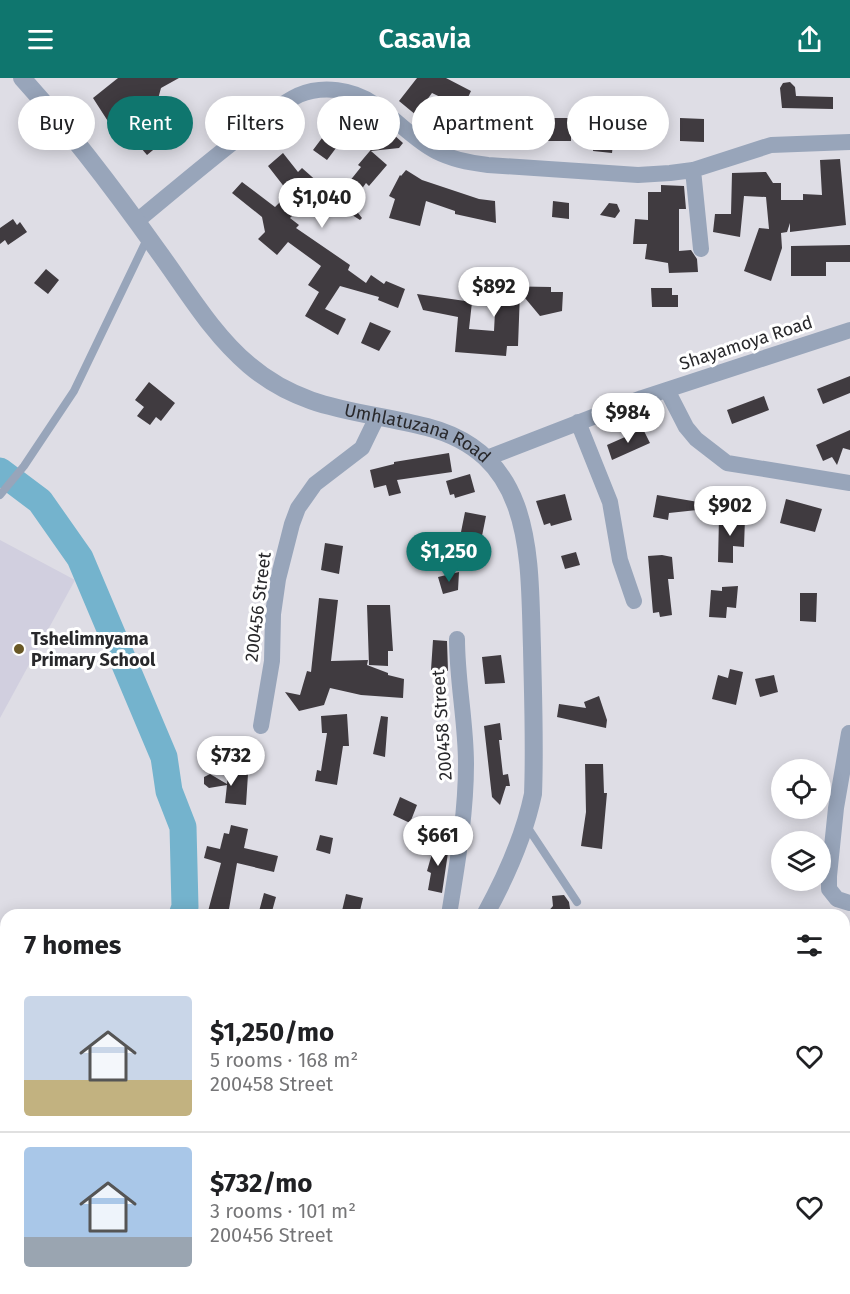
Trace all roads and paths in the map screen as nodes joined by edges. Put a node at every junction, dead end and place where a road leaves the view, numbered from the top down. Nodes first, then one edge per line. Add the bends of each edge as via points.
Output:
1 (22, 78) edge
2 (333, 83) edge
3 (850, 142) edge
4 (693, 170) junction
5 (137, 221) junction
6 (148, 237) junction
7 (701, 249) dead end
8 (850, 330) edge
9 (667, 390) junction
10 (377, 417) junction
11 (578, 422) junction
12 (487, 458) junction
13 (850, 483) edge
14 (1, 495) edge
15 (634, 601) dead end
16 (457, 639) dead end
17 (261, 726) dead end
18 (849, 733) edge
19 (525, 825) junction
20 (577, 902) dead end
21 (850, 903) edge
22 (450, 909) edge
23 (488, 909) edge

1 - 5 street, Umhlatuzana Road
2 - 4 street via 373,103 419,143 470,163 638,175
2 - 5 street via 299,95 273,111
3 - 4 street via 771,145
4 - 7 street
5 - 6 street, Umhlatuzana Road
6 - 10 street, Umhlatuzana Road via 211,323 249,366 298,396
6 - 14 lane via 74,391
8 - 9 street, Shayamoya Road
9 - 11 street, Shayamoya Road
9 - 13 street via 686,427 727,463
10 - 12 street, Umhlatuzana Road via 443,432
10 - 17 street, 200456 Street via 362,448 315,484 298,508 278,579 272,662
11 - 12 street, Shayamoya Road
11 - 15 street via 610,502 620,560
12 - 19 street, Umhlatuzana Road via 504,479 518,507 530,568 535,754 533,794
16 - 22 street, 200458 Street via 466,807
18 - 21 street via 836,808 829,889 837,899
19 - 20 lane
19 - 23 street, Umhlatuzana Road

